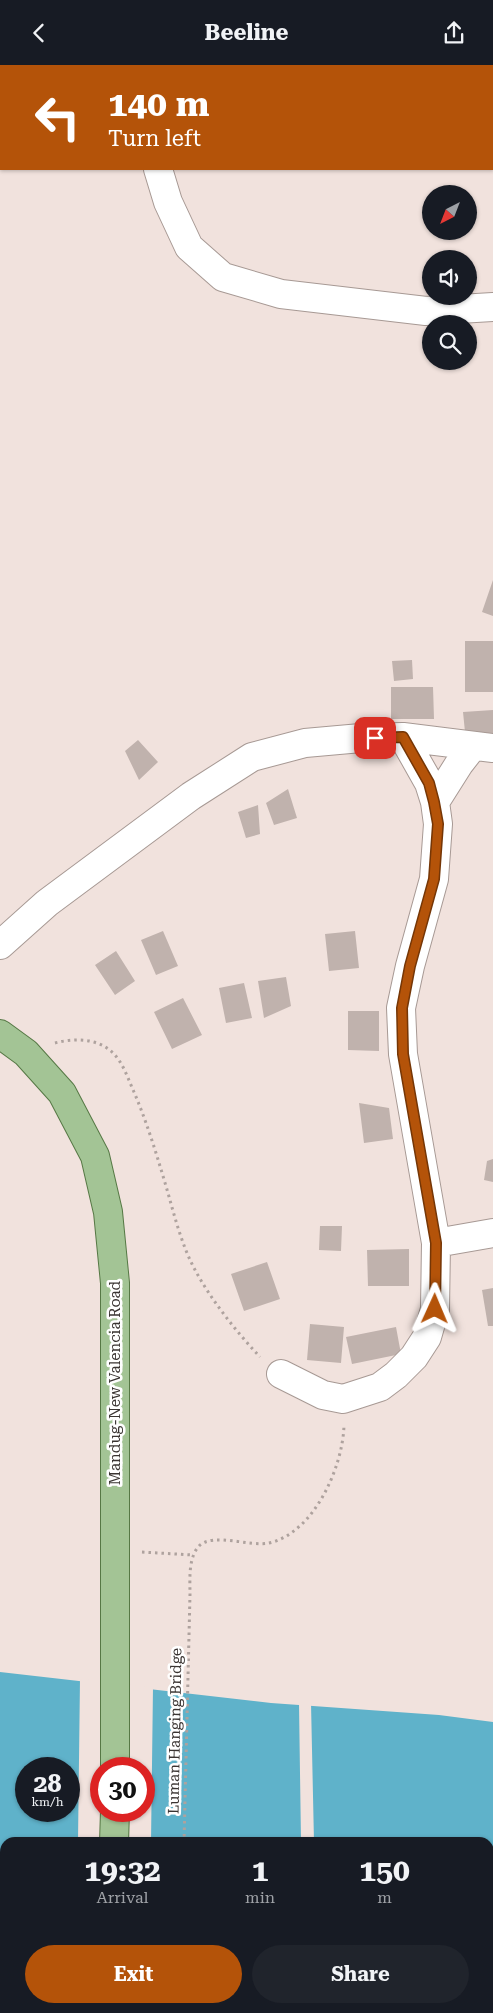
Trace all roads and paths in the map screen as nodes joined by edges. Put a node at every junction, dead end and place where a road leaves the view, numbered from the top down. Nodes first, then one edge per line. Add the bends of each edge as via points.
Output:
1 (158, 170) edge
2 (493, 307) edge
3 (403, 737) junction
4 (483, 747) edge
5 (434, 802) junction
6 (0, 945) edge
7 (0, 1034) edge
8 (26, 1053) junction
9 (493, 1233) edge
10 (436, 1243) junction
11 (281, 1374) joint
12 (343, 1399) junction
13 (116, 1550) junction
14 (193, 1555) junction
15 (115, 1757) edge
16 (114, 1822) edge
17 (114, 1837) edge
18 (184, 1837) edge

1 - 2 street via 168,202 190,247 223,277 281,295 417,310
3 - 4 street
3 - 5 street via 429,783
3 - 6 street via 305,743 252,757 191,796 47,903
4 - 5 street via 458,764
5 - 10 street via 438,824 434,879 402,1008 403,1054
7 - 8 main road, Mandug-New Valencia Road
8 - 11 path via 57,1042 76,1040 94,1041 112,1052 123,1068 144,1116 179,1231 194,1268 243,1339
8 - 13 main road, Mandug-New Valencia Road via 62,1093 95,1156 108,1212 115,1283
9 - 10 street
10 - 12 street via 435,1309 427,1337 414,1357 380,1387
11 - 12 street via 323,1395
12 - 14 path via 344,1427 340,1452 330,1481 301,1527 268,1543 207,1541
13 - 14 path
13 - 15 main road, Mandug-New Valencia Road
14 - 18 path, Luman Hanging Bridge
16 - 17 main road

